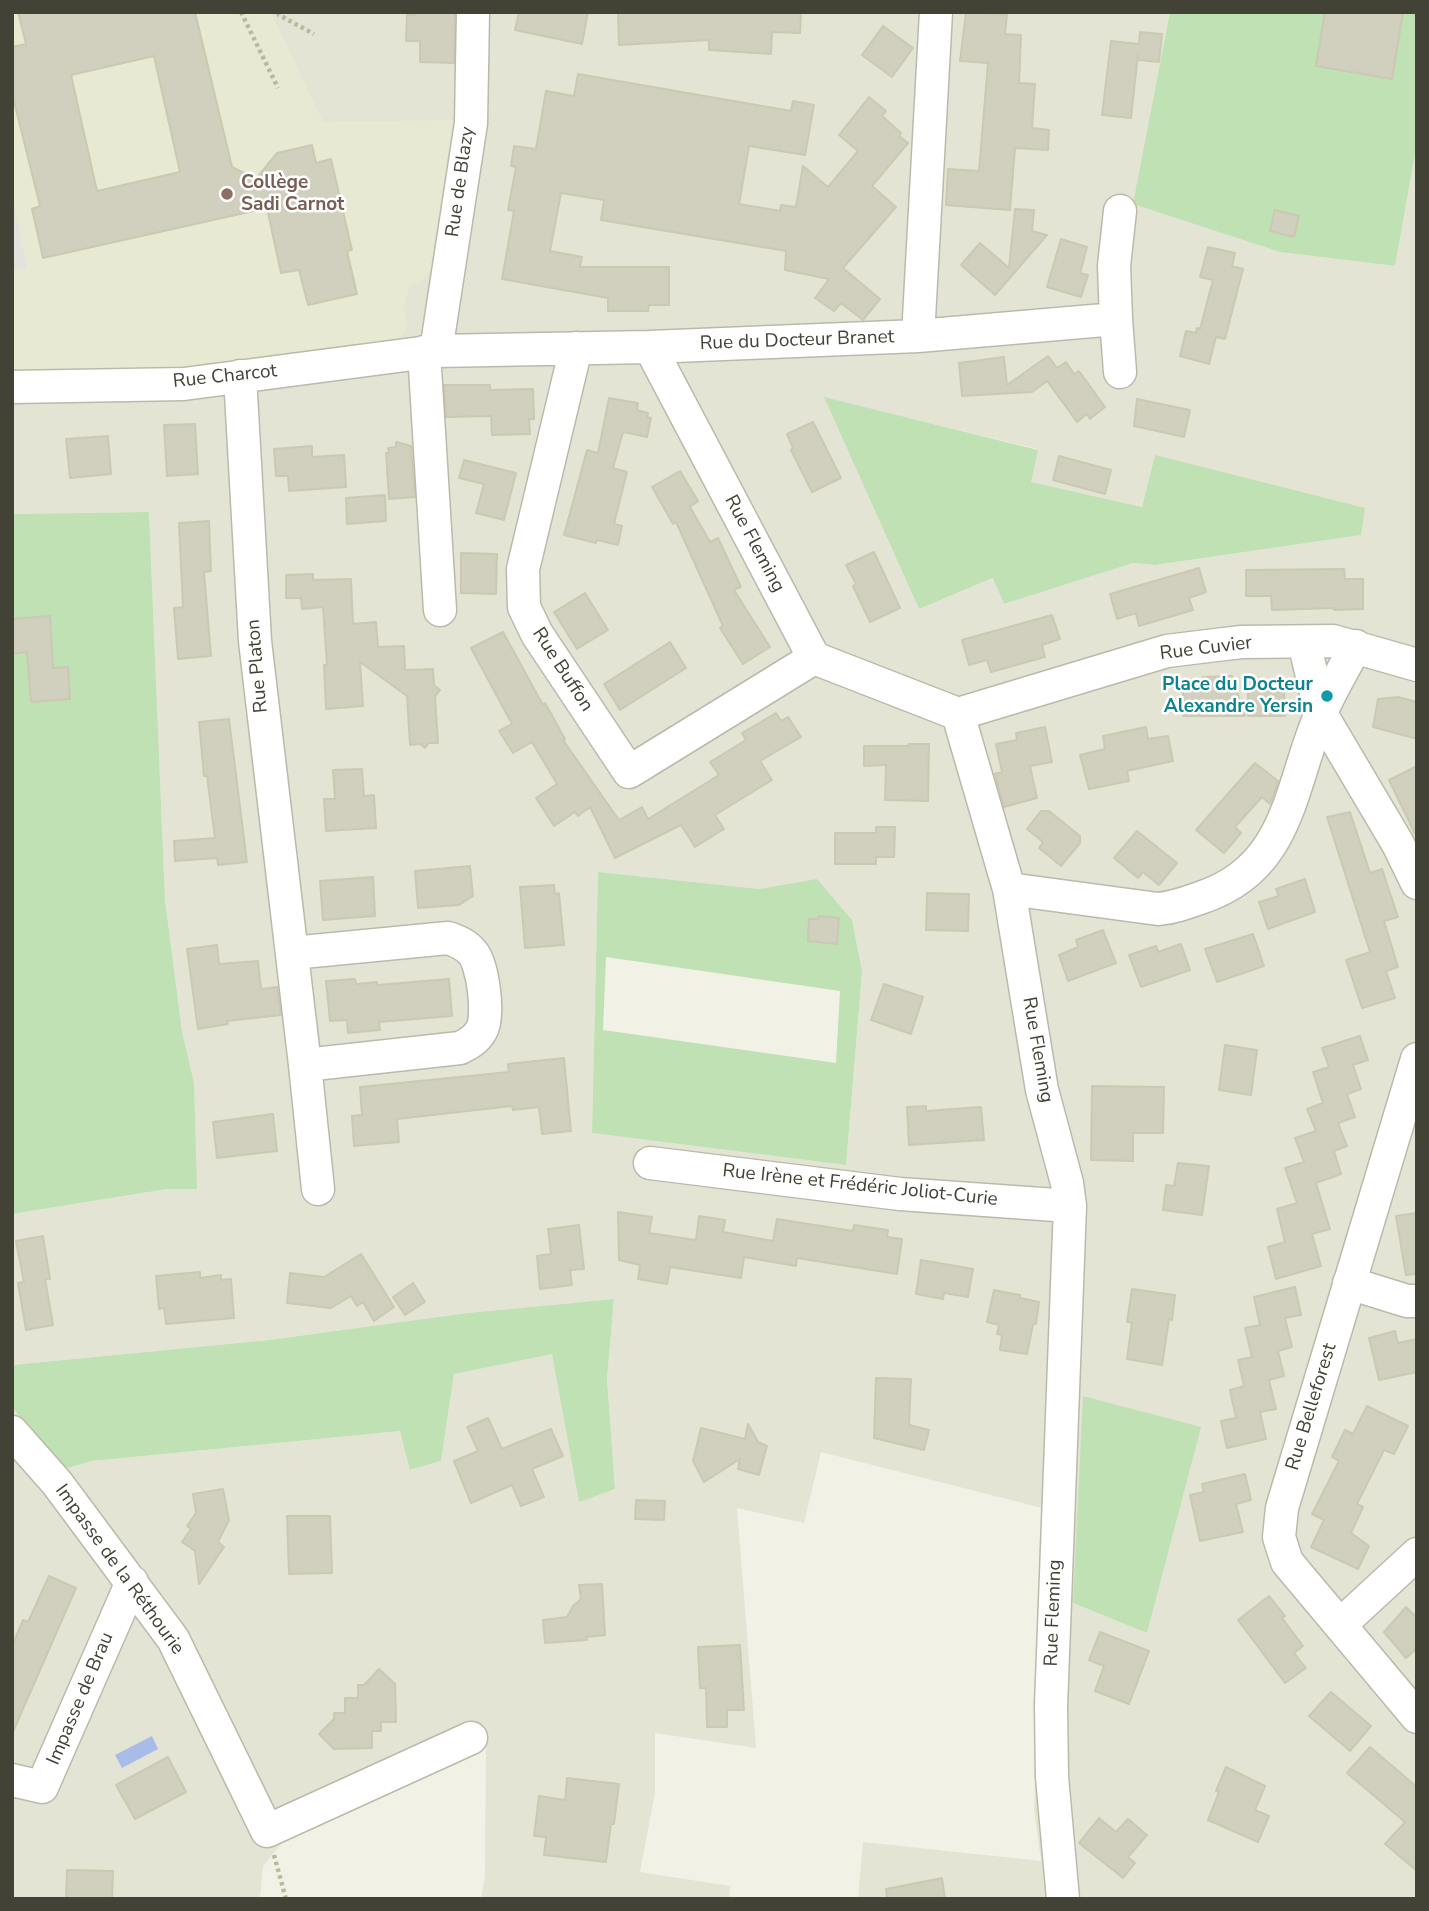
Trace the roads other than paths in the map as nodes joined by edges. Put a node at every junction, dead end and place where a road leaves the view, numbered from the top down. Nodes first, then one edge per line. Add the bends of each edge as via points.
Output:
1 (473, 12) edge
2 (936, 12) edge
3 (1120, 211) dead end
4 (1116, 320) junction
5 (919, 336) junction
6 (650, 347) junction
7 (576, 348) junction
8 (430, 352) junction
9 (1120, 372) dead end
10 (240, 376) junction
11 (12, 387) edge
12 (440, 610) dead end
13 (1304, 642) junction
14 (1356, 646) junction
15 (814, 658) junction
16 (1417, 665) edge
17 (958, 714) junction
18 (1321, 714) junction
19 (1417, 883) edge
20 (1009, 889) junction
21 (292, 953) junction
22 (1417, 1059) edge
23 (305, 1065) junction
24 (650, 1163) dead end
25 (317, 1189) dead end
26 (1070, 1206) junction
27 (1349, 1283) junction
28 (1417, 1301) edge
29 (12, 1432) edge
30 (1417, 1555) edge
31 (132, 1581) junction
32 (1340, 1625) junction
33 (1417, 1717) edge
34 (471, 1738) dead end
35 (12, 1780) edge
36 (1063, 1899) edge

1 - 8 street, Rue de Blazy via 471,123
2 - 5 street, Rue du Docteur Branet
3 - 4 street via 1114,266
4 - 5 street
4 - 9 street
5 - 6 street, Rue du Docteur Branet
6 - 7 street, Rue du Docteur Branet
6 - 15 street, Rue Fleming
7 - 8 street, Rue du Docteur Branet
7 - 15 street, Rue Buffon via 523,569 524,607 537,634 629,772
8 - 10 street, Rue Charcot
8 - 12 street, Rue de Blazy
10 - 11 street, Rue Charcot via 184,384
10 - 21 street, Rue Platon via 255,642
13 - 14 street, Rue Cuvier
13 - 17 street, Rue Cuvier via 1242,642 1167,651
13 - 18 street
14 - 16 street, Rue Cuvier
14 - 18 street
15 - 17 street
17 - 20 street, Rue Fleming
18 - 19 street
18 - 20 street via 1280,831 1257,865 1230,886 1158,909
20 - 26 street, Rue Fleming via 1042,1090
21 - 23 street, Rue Platon
21 - 23 street via 448,938 462,943 480,966 485,1020 472,1042 460,1048
22 - 27 street, Rue Belleforest
23 - 25 street, Rue Platon
24 - 26 street, Rue Irène et Frédéric Joliot-Curie via 900,1194
26 - 36 street, Rue Fleming via 1051,1706
27 - 28 street
27 - 32 street, Rue Belleforest via 1279,1524 1287,1562
29 - 31 street, Impasse de la Réthourie
30 - 32 street
31 - 34 street, Impasse de la Réthourie via 173,1639 267,1831
31 - 35 street, Impasse de Brau via 43,1787
32 - 33 street, Rue Belleforest

